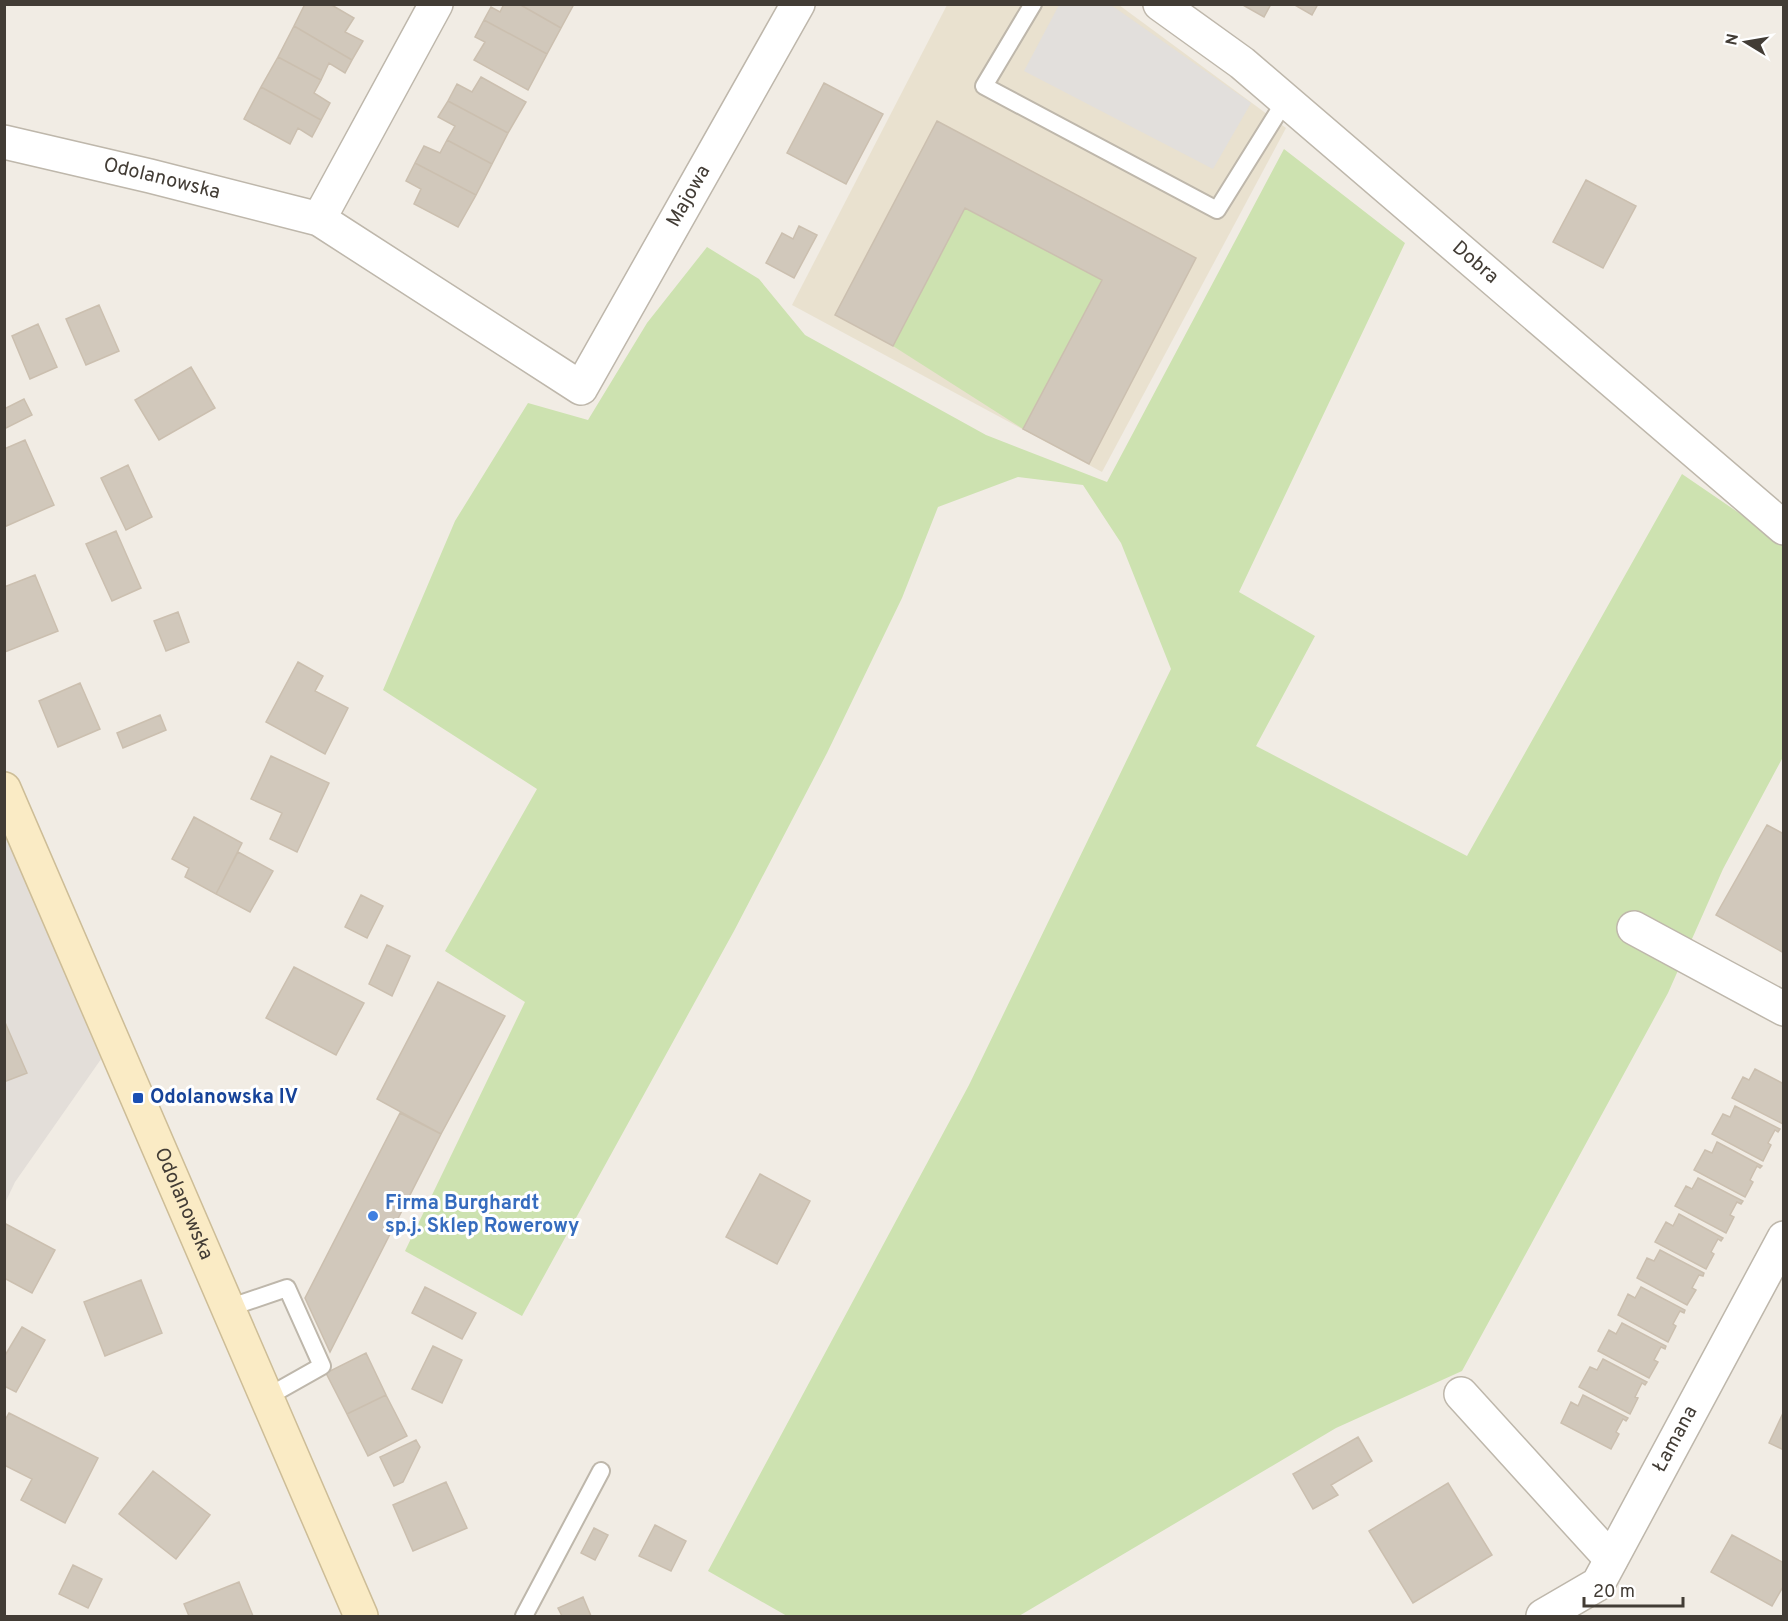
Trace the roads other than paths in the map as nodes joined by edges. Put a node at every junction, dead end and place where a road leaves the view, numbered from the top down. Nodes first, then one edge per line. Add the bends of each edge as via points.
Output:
1 (436, 4) edge
2 (798, 4) edge
3 (1033, 4) edge
4 (1160, 4) edge
5 (1285, 101) junction
6 (4, 142) edge
7 (319, 219) junction
8 (581, 388) joint
9 (1784, 528) edge
10 (4, 789) edge
11 (1634, 928) dead end
12 (1784, 1009) edge
13 (1784, 1238) edge
14 (228, 1308) junction
15 (1461, 1394) dead end
16 (267, 1397) junction
17 (601, 1471) dead end
18 (1611, 1559) junction
19 (362, 1617) edge
20 (524, 1617) edge
21 (1543, 1617) edge

1 - 7 street
2 - 8 street, Majowa
3 - 5 lane via 984,86 1217,210
4 - 5 street, Dobra via 1242,63
5 - 9 street, Dobra
6 - 7 street, Odolanowska
7 - 8 street, Odolanowska
10 - 14 main road, Odolanowska
11 - 12 street
13 - 18 street, Łamana
14 - 16 main road, Odolanowska
14 - 16 lane via 287,1288 322,1366
15 - 18 street
16 - 19 main road, Odolanowska
17 - 20 lane
18 - 21 street, Łamana via 1598,1584

